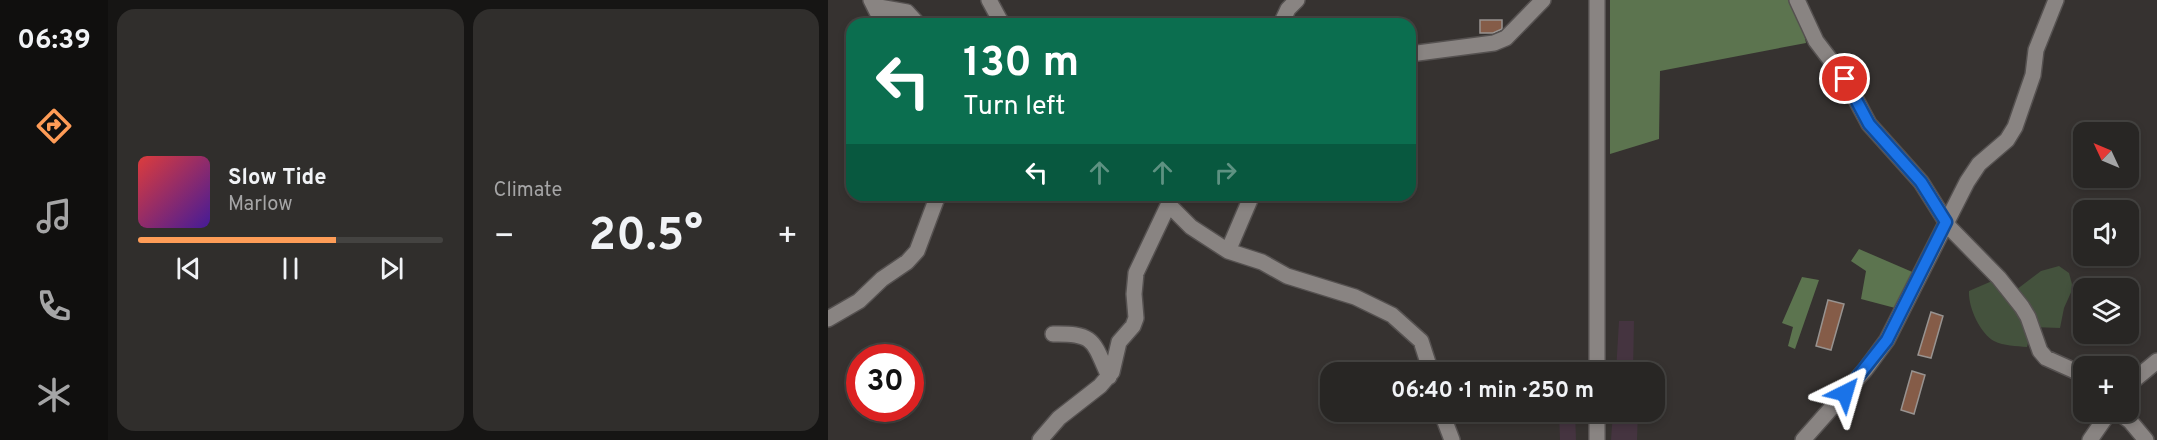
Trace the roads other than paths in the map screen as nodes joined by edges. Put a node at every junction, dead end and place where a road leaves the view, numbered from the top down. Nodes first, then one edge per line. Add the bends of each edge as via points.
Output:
1 (989, 0) edge
2 (1296, 0) edge
3 (1543, 0) edge
4 (1597, 0) edge
5 (1797, 0) edge
6 (2056, 0) edge
7 (872, 3) edge
8 (880, 18) edge
9 (912, 18) edge
10 (999, 18) edge
11 (1284, 18) edge
12 (1416, 53) edge
13 (936, 201) edge
14 (1171, 201) edge
15 (1172, 201) edge
16 (1249, 201) edge
17 (1946, 222) junction
18 (1228, 251) junction
19 (828, 319) edge
20 (1053, 333) dead end
21 (2157, 361) edge
22 (1429, 362) edge
23 (1597, 362) edge
24 (2073, 370) edge
25 (2139, 376) edge
26 (1109, 377) junction
27 (1445, 422) edge
28 (1596, 422) edge
29 (2102, 422) edge
30 (2131, 422) edge
31 (1595, 438) edge
32 (1040, 440) edge
33 (1452, 440) edge
34 (1803, 440) edge
35 (2090, 440) edge
36 (2146, 440) edge

1 - 10 street
2 - 11 street
3 - 12 street via 1506,38
4 - 23 street
5 - 17 street via 1816,40 1845,79 1869,124 1921,182
6 - 17 street via 2015,127 1973,173
7 - 8 street
7 - 9 street via 907,12
13 - 19 street via 917,251 907,262 859,301
14 - 26 street via 1136,273 1136,318 1119,342
15 - 18 street via 1191,227
16 - 18 street
17 - 24 street via 2022,307 2046,358
17 - 34 street via 1887,340
18 - 22 street via 1262,262 1287,276 1355,297 1392,315 1421,341
20 - 26 street via 1084,336 1096,347
21 - 25 street
26 - 32 street via 1059,418
27 - 33 street
28 - 31 street
29 - 35 street
30 - 36 street

